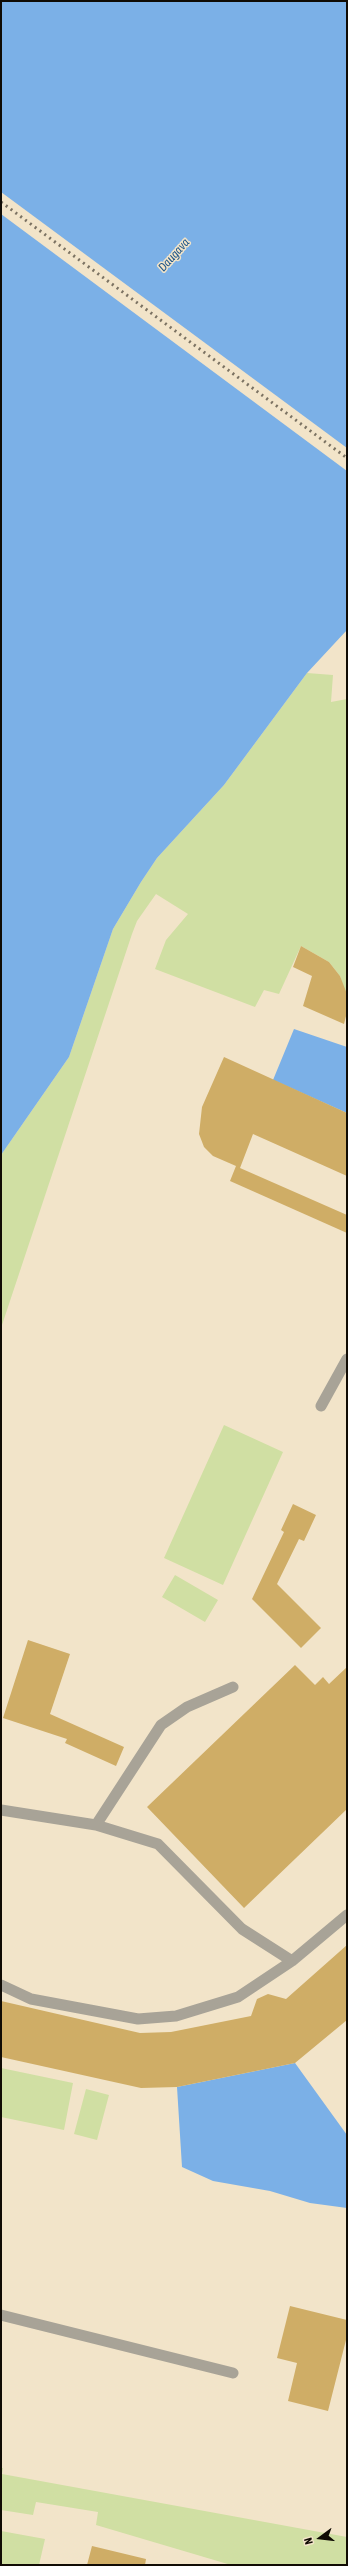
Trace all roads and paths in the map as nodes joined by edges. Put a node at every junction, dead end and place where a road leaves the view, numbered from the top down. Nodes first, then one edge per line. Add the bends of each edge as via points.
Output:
1 (347, 1359) edge
2 (321, 1406) dead end
3 (233, 1687) dead end
4 (1, 1810) edge
5 (96, 1825) junction
6 (347, 1915) edge
7 (292, 1961) junction
8 (1, 1985) edge
9 (1, 2315) edge
10 (233, 2373) dead end

1 - 2 lane
3 - 5 lane via 187,1707 161,1725
4 - 5 lane
5 - 7 lane via 158,1844 242,1929
6 - 7 lane
7 - 8 lane via 238,1997 176,2016 138,2019 31,1998
9 - 10 lane

